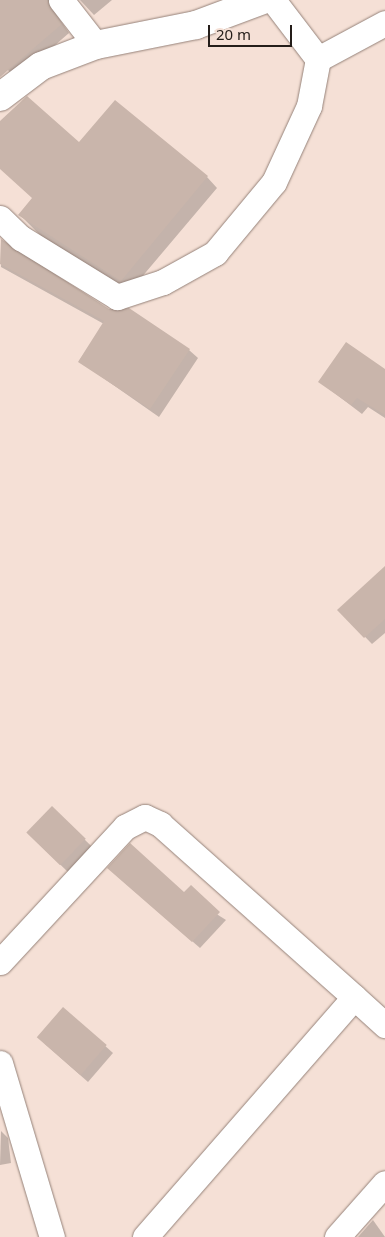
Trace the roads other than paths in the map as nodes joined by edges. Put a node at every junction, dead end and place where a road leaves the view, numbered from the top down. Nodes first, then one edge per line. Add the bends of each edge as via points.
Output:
1 (61, 0) edge
2 (262, 0) edge
3 (273, 0) edge
4 (385, 23) edge
5 (96, 44) junction
6 (318, 59) junction
7 (0, 97) edge
8 (0, 218) edge
9 (0, 962) edge
10 (354, 997) junction
11 (385, 1025) edge
12 (0, 1063) edge
13 (385, 1182) edge
14 (52, 1237) edge
15 (145, 1237) edge
16 (337, 1237) edge

1 - 5 street
2 - 5 street via 196,25
3 - 6 street
4 - 6 street
5 - 7 street via 41,66
6 - 8 street via 309,106 274,182 215,253 163,282 117,297 21,238
9 - 10 street via 125,827 144,818 160,824
10 - 11 street
10 - 15 street
12 - 14 street
13 - 16 street

